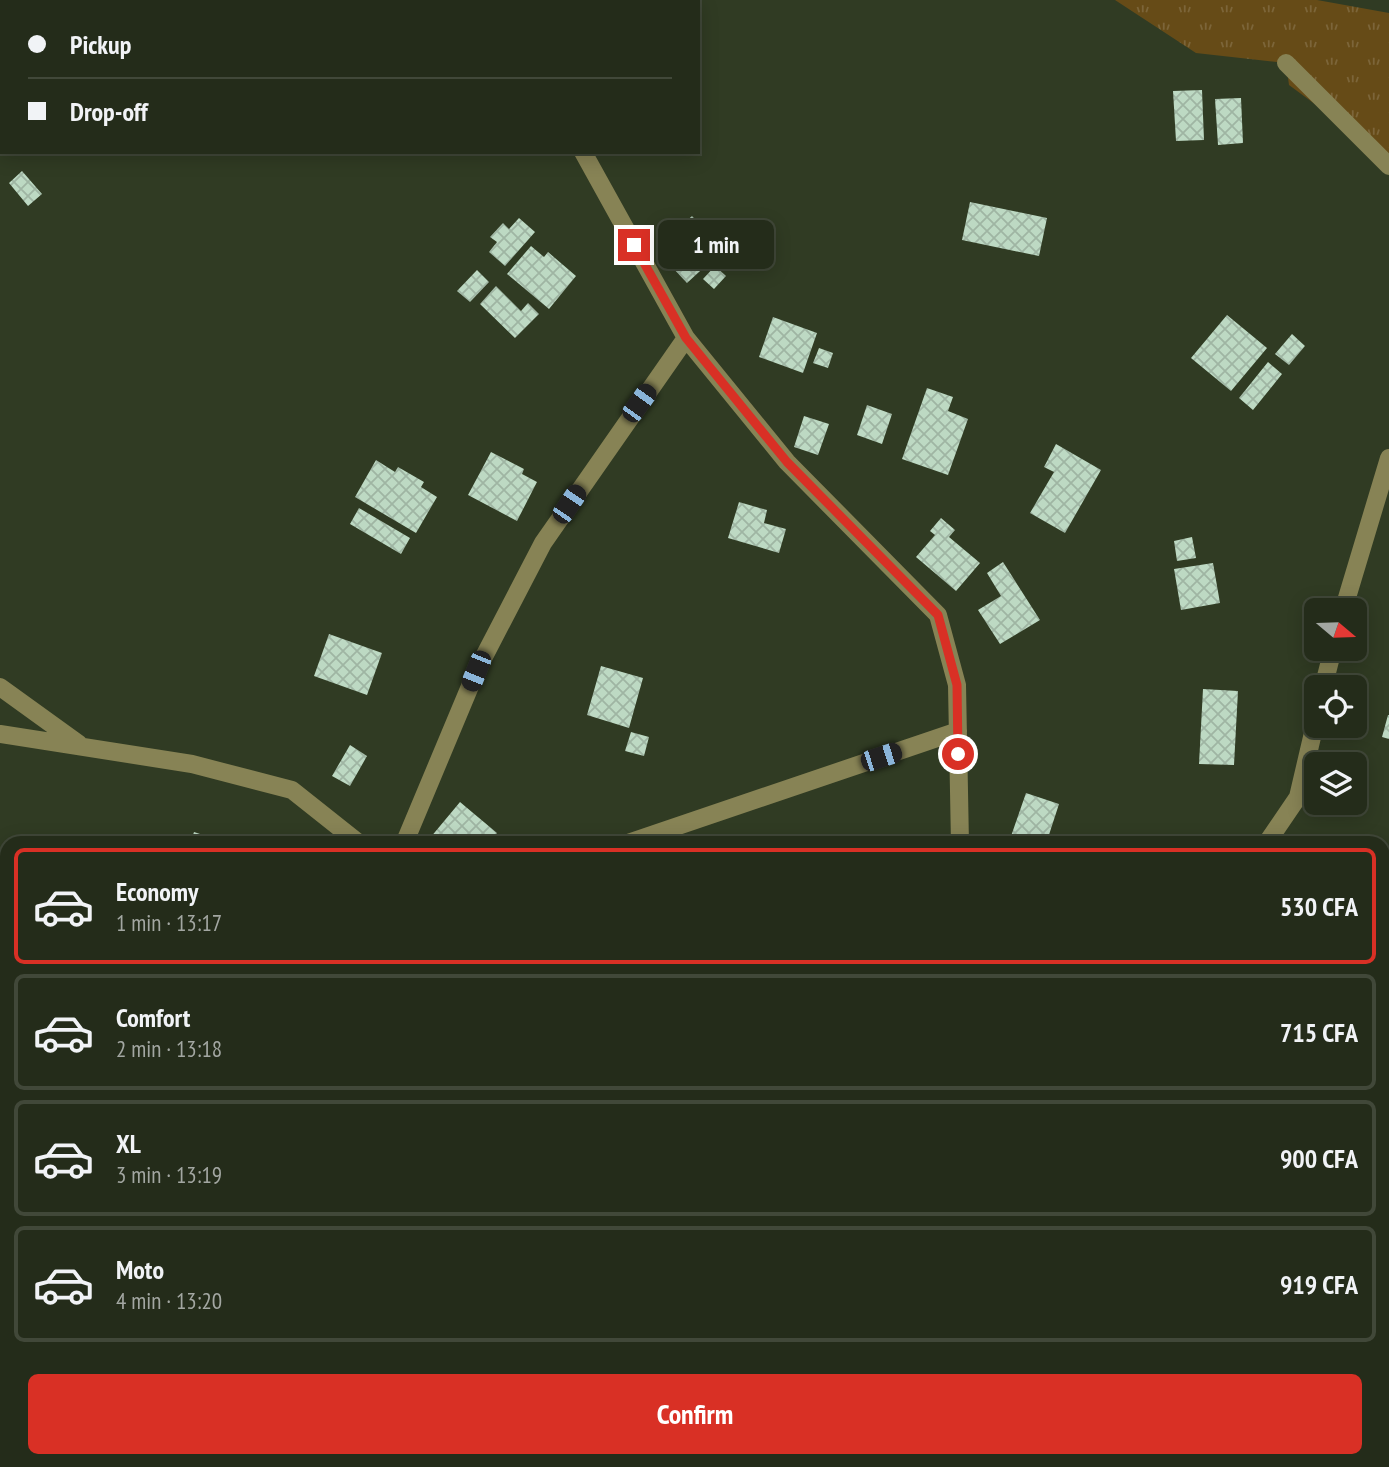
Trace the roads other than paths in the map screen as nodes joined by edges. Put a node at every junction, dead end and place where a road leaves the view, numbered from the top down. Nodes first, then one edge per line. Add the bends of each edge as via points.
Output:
1 (1286, 62) dead end
2 (584, 154) edge
3 (1389, 166) edge
4 (686, 338) junction
5 (1389, 458) edge
6 (1347, 598) edge
7 (0, 687) edge
8 (958, 732) junction
9 (0, 734) edge
10 (1312, 738) edge
11 (84, 748) junction
12 (350, 836) edge
13 (407, 836) edge
14 (649, 836) edge
15 (960, 836) edge
16 (1271, 836) edge

1 - 3 street
2 - 4 street
4 - 8 street via 787,462 938,615 957,685
4 - 13 street via 543,543 476,671
5 - 6 street
7 - 11 street
8 - 14 street
8 - 15 street
9 - 11 street
10 - 16 street via 1298,797
11 - 12 street via 192,764 292,790

